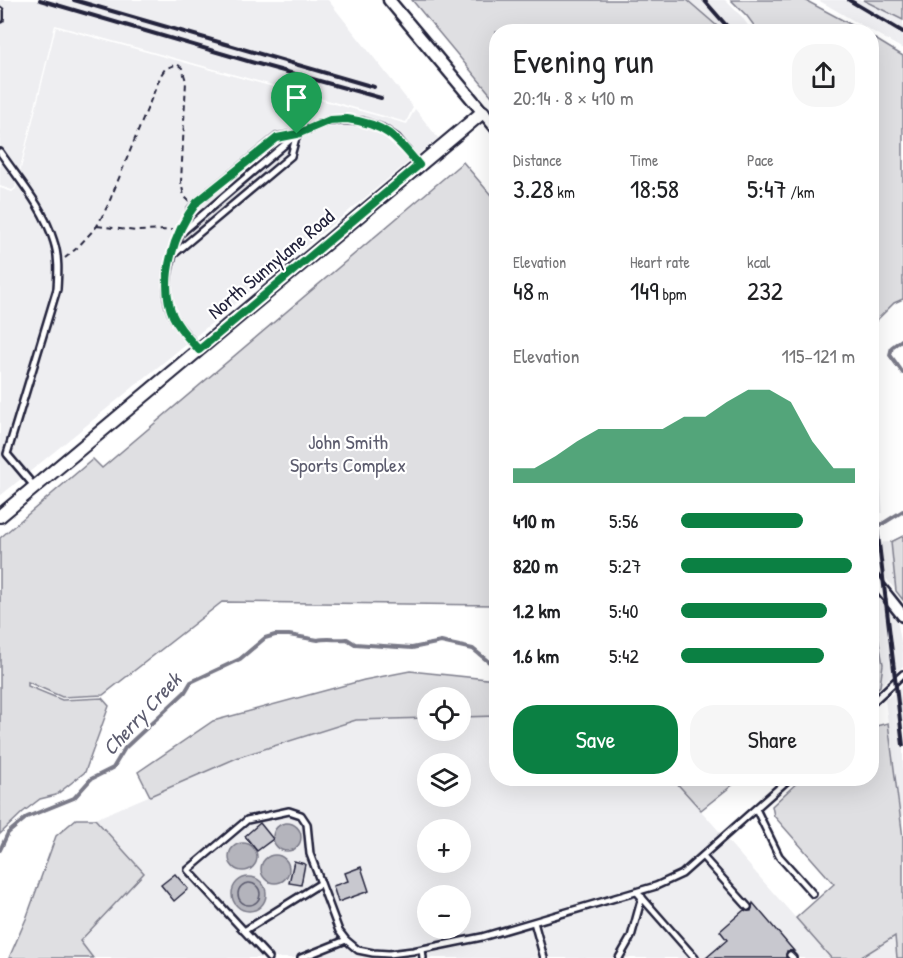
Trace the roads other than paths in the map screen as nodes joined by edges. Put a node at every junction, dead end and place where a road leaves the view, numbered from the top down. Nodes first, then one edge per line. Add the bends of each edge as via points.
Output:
1 (389, 0) edge
2 (0, 11) edge
3 (0, 19) edge
4 (483, 112) junction
5 (489, 119) edge
6 (297, 134) junction
7 (0, 153) edge
8 (419, 165) junction
9 (181, 231) junction
10 (172, 256) junction
11 (199, 350) junction
12 (7, 454) junction
13 (0, 455) edge
14 (35, 487) junction
15 (0, 516) edge
16 (879, 586) edge
17 (903, 616) edge
18 (903, 674) edge
19 (879, 696) edge
20 (781, 786) edge
21 (756, 809) junction
22 (703, 857) junction
23 (321, 883) junction
24 (813, 894) dead end
25 (640, 895) junction
26 (748, 907) dead end
27 (534, 922) junction
28 (244, 931) junction
29 (346, 940) junction
30 (422, 949) junction
31 (269, 958) edge
32 (301, 958) edge
33 (423, 958) edge
34 (544, 958) edge
35 (619, 958) edge
36 (695, 958) edge

1 - 4 street
2 - 3 lane
4 - 5 street
4 - 8 street, North Sunnylane Road
6 - 8 lane via 330,120 362,121 397,138
6 - 9 lane
6 - 9 lane via 277,138 193,207
6 - 10 lane via 291,156
7 - 12 lane via 40,209 54,242 58,264 57,289
8 - 11 street, North Sunnylane Road
9 - 10 lane
10 - 11 lane via 167,284 174,319
11 - 14 street, North Sunnylane Road
12 - 13 lane
12 - 14 lane
14 - 15 street, North Sunnylane Road
16 - 17 street
18 - 19 lane
20 - 21 lane
21 - 22 lane
21 - 24 lane via 779,856
22 - 25 lane via 682,874
22 - 26 lane
23 - 28 lane
23 - 28 lane via 310,854 307,824 301,815 289,811 247,820 188,870
23 - 29 lane
25 - 27 lane
25 - 35 lane via 631,937
25 - 36 lane
27 - 30 lane
27 - 34 lane
28 - 31 lane
29 - 30 lane via 358,950 372,953
29 - 32 lane
30 - 33 lane

